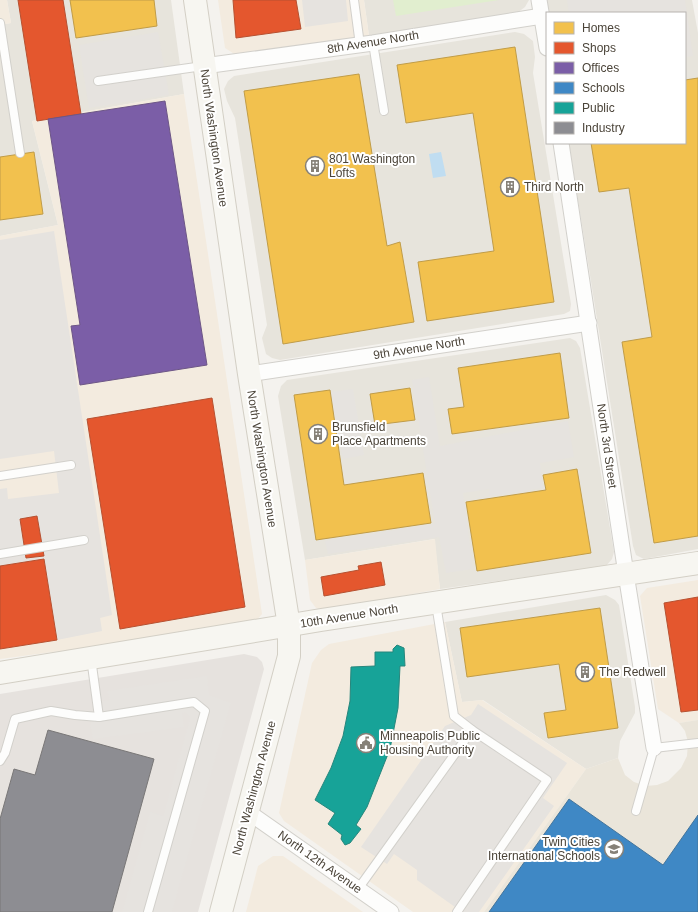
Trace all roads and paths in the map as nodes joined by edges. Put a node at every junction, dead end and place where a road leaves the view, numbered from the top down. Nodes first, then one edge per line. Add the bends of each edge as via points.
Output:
1 (195, 0) edge
2 (354, 0) edge
3 (539, 0) edge
4 (542, 16) junction
5 (0, 23) edge
6 (546, 42) edge
7 (366, 44) junction
8 (204, 66) junction
9 (98, 81) dead end
10 (384, 111) dead end
11 (561, 144) edge
12 (20, 154) dead end
13 (589, 323) junction
14 (249, 374) junction
15 (71, 465) dead end
16 (0, 476) edge
17 (84, 540) dead end
18 (0, 554) edge
19 (698, 563) edge
20 (626, 574) junction
21 (436, 603) junction
22 (288, 626) junction
23 (91, 658) junction
24 (0, 673) edge
25 (99, 717) junction
26 (472, 730) junction
27 (698, 743) edge
28 (654, 748) junction
29 (0, 761) edge
30 (636, 811) dead end
31 (248, 812) junction
32 (358, 889) junction
33 (148, 912) edge
34 (221, 912) edge
35 (391, 912) edge
36 (457, 912) edge

1 - 8 main road, North Washington Avenue
2 - 7 lane
3 - 4 street
4 - 6 street
4 - 7 street, 8th Avenue North
5 - 12 lane
7 - 8 street, 8th Avenue North
7 - 10 lane
8 - 9 lane
8 - 14 main road, North Washington Avenue
11 - 13 street, North 3rd Street
13 - 14 street, 9th Avenue North
13 - 20 street, North 3rd Street
14 - 22 main road, North Washington Avenue
15 - 16 lane
17 - 18 lane
19 - 20 main road, 10th Avenue North
20 - 21 main road, 10th Avenue North
20 - 28 street, North 3rd Street
21 - 22 main road, 10th Avenue North
21 - 26 lane via 454,716
22 - 23 main road, 10th Avenue North
22 - 31 main road, North Washington Avenue via 289,656
23 - 24 main road, 10th Avenue North
23 - 25 lane
25 - 29 lane via 51,711 15,719 5,753
25 - 33 lane via 194,702 205,711
26 - 32 lane
26 - 36 lane via 547,780
27 - 28 lane
28 - 30 lane
31 - 32 street, North 12th Avenue
31 - 34 main road, North Washington Avenue
32 - 35 street, North 12th Avenue

